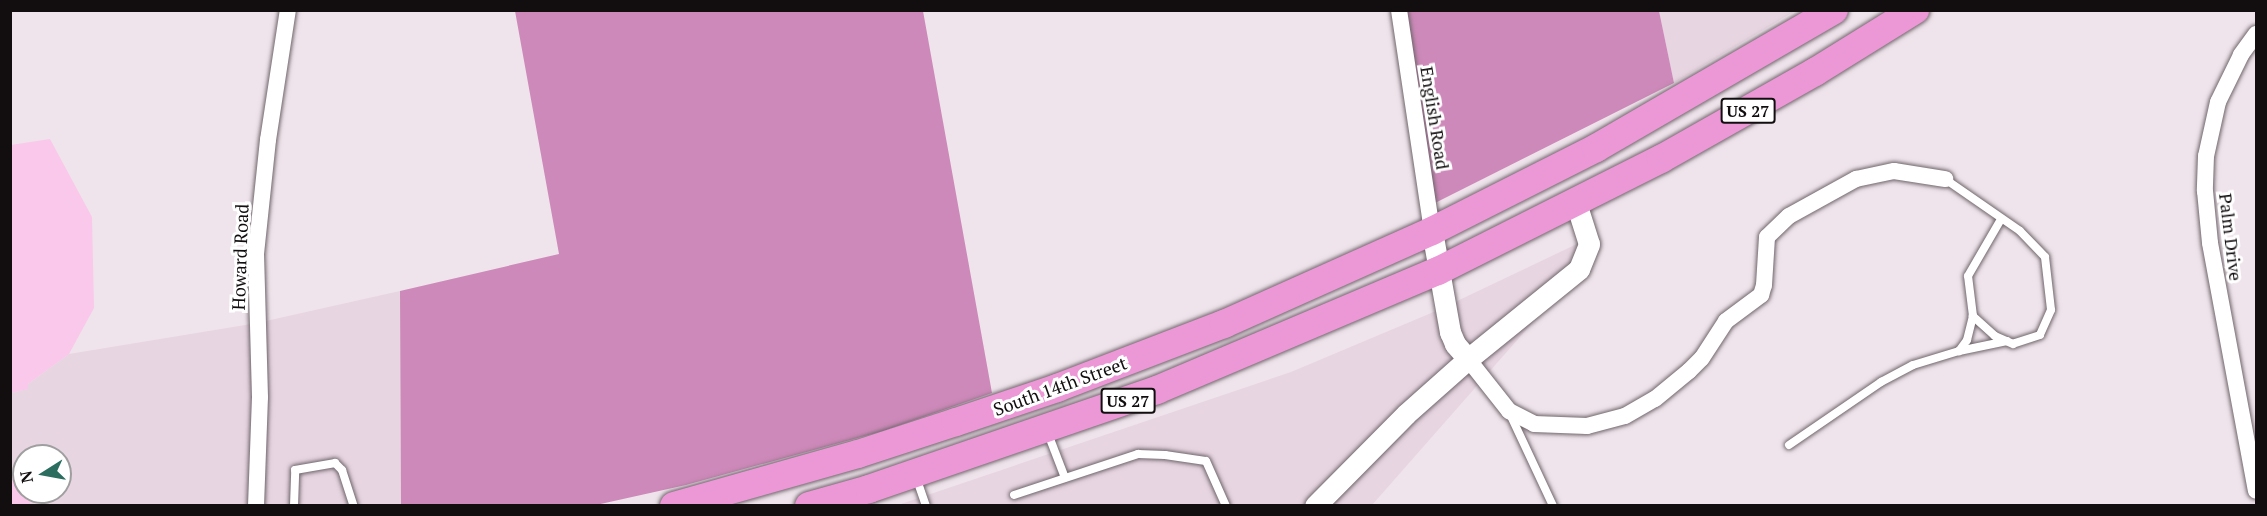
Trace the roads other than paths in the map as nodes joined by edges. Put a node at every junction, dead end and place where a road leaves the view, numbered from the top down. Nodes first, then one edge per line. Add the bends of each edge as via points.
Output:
1 (288, 10) edge
2 (1399, 10) edge
3 (1834, 10) edge
4 (1901, 14) edge
5 (2256, 34) edge
6 (1945, 179) joint
7 (1576, 203) junction
8 (2001, 219) junction
9 (1432, 231) junction
10 (1438, 271) junction
11 (1973, 316) junction
12 (2007, 341) junction
13 (1959, 351) junction
14 (1468, 359) junction
15 (1509, 411) junction
16 (1047, 429) junction
17 (1789, 445) dead end
18 (915, 474) junction
19 (1065, 478) junction
20 (738, 488) junction
21 (2256, 491) edge
22 (1014, 495) dead end
23 (826, 503) edge
24 (256, 506) edge
25 (294, 506) edge
26 (354, 506) edge
27 (674, 506) edge
28 (715, 506) edge
29 (926, 506) edge
30 (1226, 506) edge
31 (1316, 506) edge
32 (1553, 506) edge

1 - 24 street, Howard Road via 256,254 260,397
2 - 9 street, English Road
3 - 9 highway, US 27 via 1633,128
4 - 7 highway, US 27 via 1737,117
5 - 21 street, Palm Drive via 2218,102 2207,147 2205,191 2210,243
6 - 8 lane
6 - 15 street via 1894,171 1856,179 1789,216 1767,237 1761,295 1726,321 1702,357 1670,388 1625,416 1596,425 1550,426 1534,424
7 - 10 highway, US 27
7 - 14 street via 1589,244 1579,269
8 - 11 lane via 1968,276
8 - 12 lane via 2020,231 2044,257 2051,310 2040,334 2013,344
9 - 10 street
9 - 20 highway, South 14th Street / US 27 via 1224,324 1057,388 858,454
10 - 14 street via 1450,332
10 - 16 highway, South 14th Street / US 27 via 1220,365
11 - 12 lane via 1995,336
11 - 13 lane via 1967,340
12 - 13 lane
13 - 17 lane via 1913,365 1881,382
14 - 15 street
14 - 31 street via 1398,422
15 - 32 lane
16 - 18 highway, South 14th Street / US 27
16 - 19 lane
18 - 23 highway, South 14th Street / US 27
18 - 29 lane
19 - 22 lane
19 - 30 lane via 1138,454 1206,461
20 - 27 highway, South 14th Street / US 27
20 - 28 highway
25 - 26 lane via 296,470 334,463 342,470

